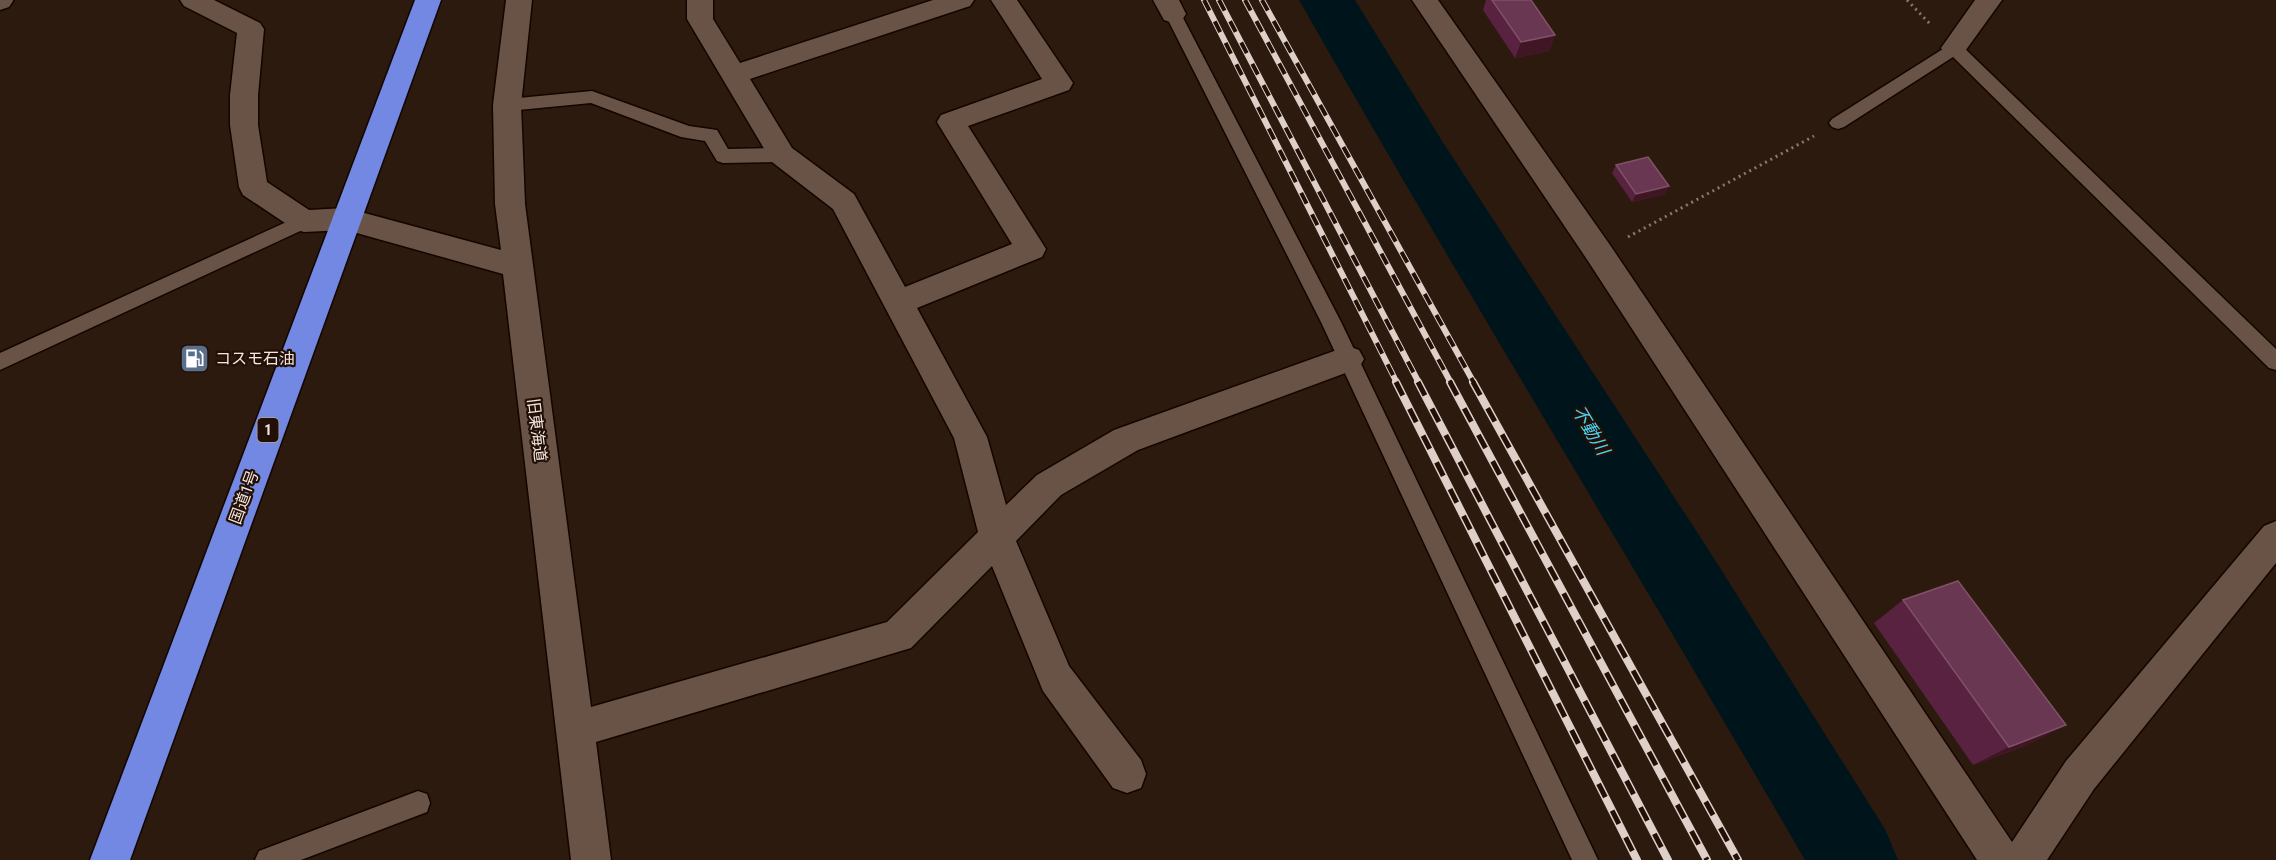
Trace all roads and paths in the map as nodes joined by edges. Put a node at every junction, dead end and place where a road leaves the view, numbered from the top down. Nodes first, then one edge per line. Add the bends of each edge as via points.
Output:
1 (187, 0) edge
2 (193, 0) edge
3 (428, 0) edge
4 (519, 0) edge
5 (700, 0) edge
6 (961, 0) edge
7 (1004, 0) edge
8 (1425, 0) edge
9 (1989, 0) edge
10 (1170, 7) edge
11 (1954, 48) junction
12 (733, 75) junction
13 (507, 105) junction
14 (1838, 123) joint
15 (782, 155) junction
16 (346, 219) junction
17 (304, 221) junction
18 (1599, 253) junction
19 (517, 266) junction
20 (898, 302) junction
21 (1348, 359) junction
22 (0, 362) edge
23 (2276, 362) edge
24 (997, 537) junction
25 (2276, 537) edge
26 (574, 730) junction
27 (1127, 774) dead end
28 (418, 803) dead end
29 (110, 860) edge
30 (268, 860) edge
31 (591, 860) edge
32 (1585, 860) edge
33 (2000, 860) edge
34 (2023, 860) edge

1 - 2 street
2 - 17 street via 251,29 244,125 253,187
3 - 16 highway, 国道1号 / 1
4 - 13 street, 旧東海道
5 - 12 street via 700,19
6 - 12 street
7 - 20 street via 1059,83 951,122 1031,249
8 - 18 street
9 - 11 street
10 - 21 lane
11 - 14 lane
11 - 23 lane
12 - 15 street
13 - 15 lane via 592,98 687,132 711,135 723,156
13 - 19 street, 旧東海道 via 510,204
14 - 18 path
15 - 20 street via 843,202
16 - 17 street
16 - 19 street
16 - 29 highway, 国道1号 / 1
17 - 22 lane
18 - 33 street
19 - 26 street, 旧東海道
20 - 24 street via 970,437
21 - 24 street via 1126,440 1049,485
21 - 32 lane
24 - 26 street via 898,636
24 - 27 street via 1056,678
25 - 34 street via 2080,775
26 - 31 street, 旧東海道
28 - 30 lane

